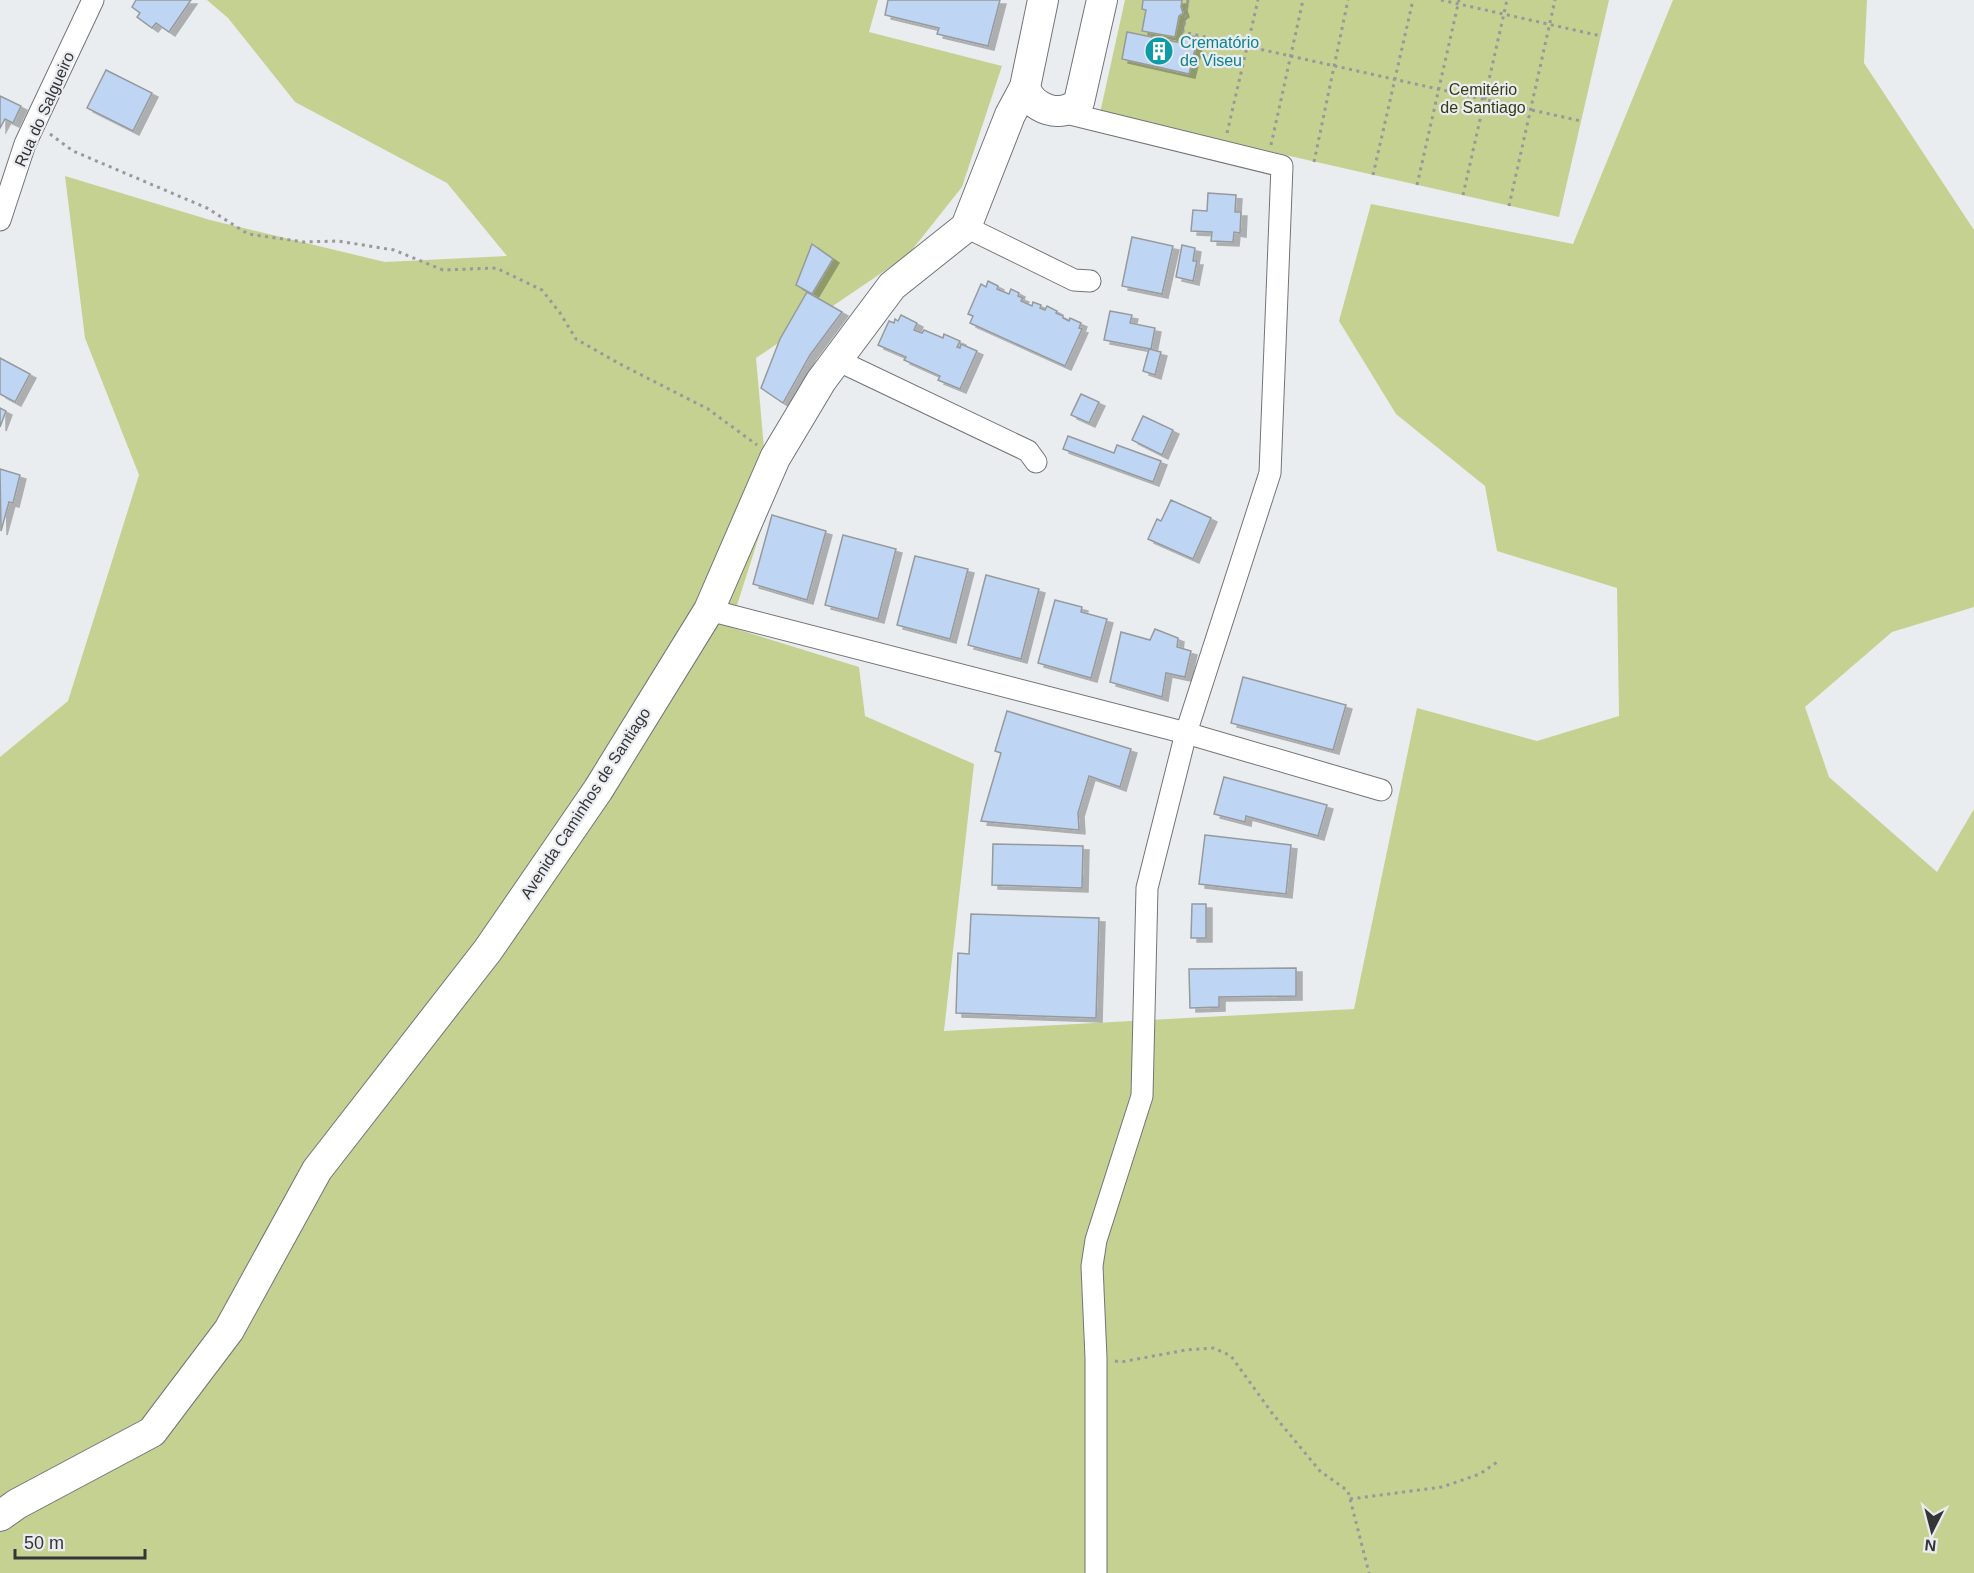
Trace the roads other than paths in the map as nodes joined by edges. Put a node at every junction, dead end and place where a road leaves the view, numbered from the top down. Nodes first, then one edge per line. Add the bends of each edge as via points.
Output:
1 (93, 0) edge
2 (1043, 0) edge
3 (1102, 0) edge
4 (1024, 87) junction
5 (1062, 112) junction
6 (0, 220) edge
7 (966, 227) junction
8 (1090, 281) dead end
9 (837, 360) junction
10 (1036, 462) dead end
11 (709, 610) junction
12 (1186, 733) junction
13 (1381, 790) dead end
14 (0, 1516) edge
15 (1096, 1573) edge

1 - 6 street, Rua do Salgueiro via 25,144
2 - 4 street, Avenida Caminhos de Santiago
3 - 5 street via 1079,102
4 - 5 street via 1037,105
4 - 7 street, Avenida Caminhos de Santiago
5 - 12 street via 1282,166 1270,473
7 - 8 street via 1074,280
7 - 9 street, Avenida Caminhos de Santiago via 892,286
9 - 10 street via 1028,451
9 - 11 street, Avenida Caminhos de Santiago via 775,458
11 - 12 street
11 - 14 street, Avenida Caminhos de Santiago via 598,790 488,950 317,1170 229,1330 152,1432
12 - 13 street
12 - 15 street via 1147,888 1142,1096 1096,1240 1092,1266

